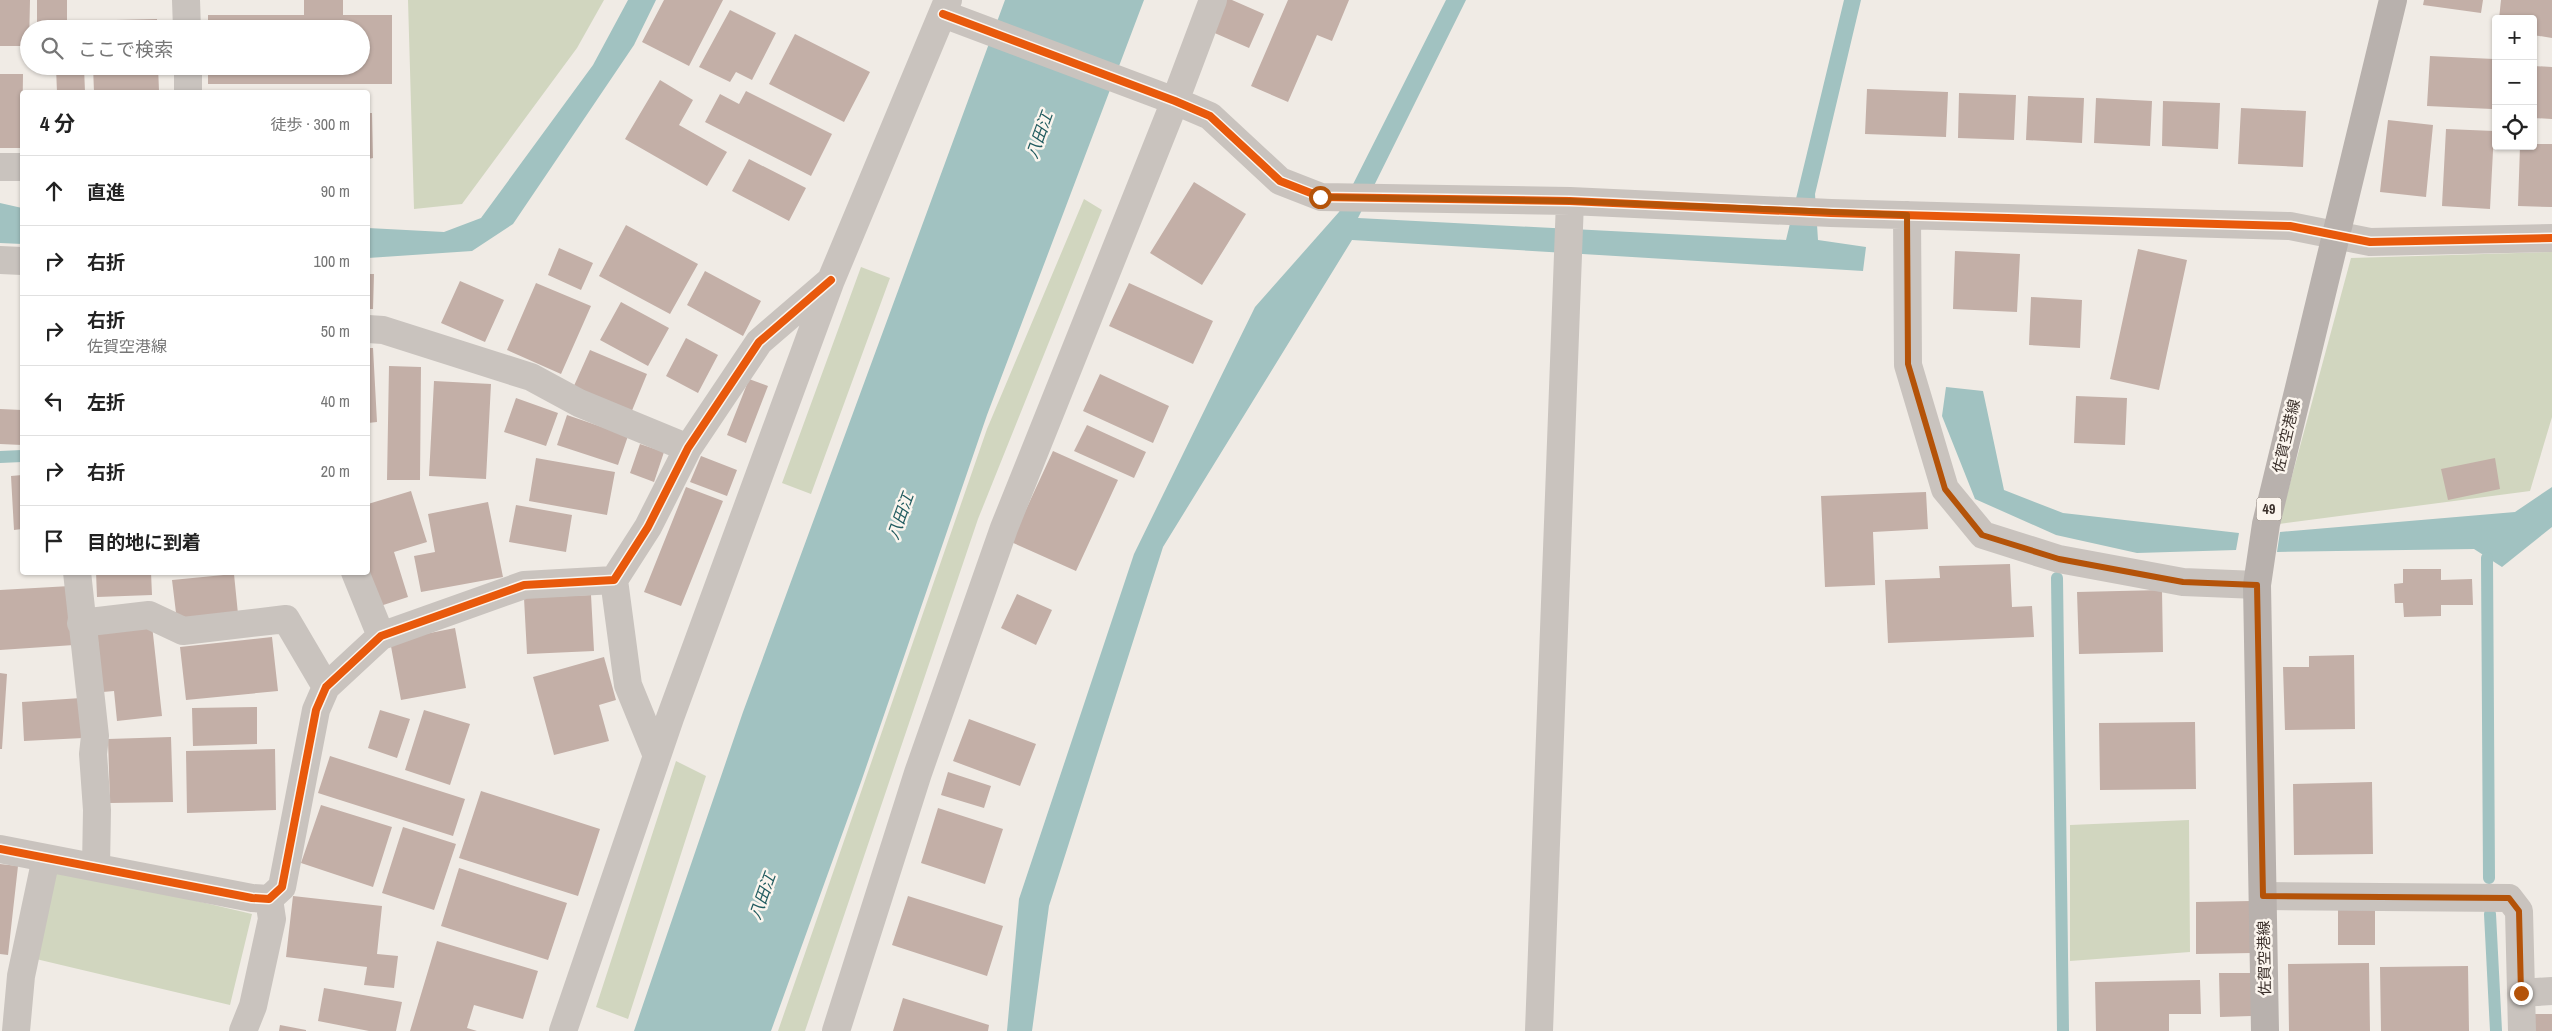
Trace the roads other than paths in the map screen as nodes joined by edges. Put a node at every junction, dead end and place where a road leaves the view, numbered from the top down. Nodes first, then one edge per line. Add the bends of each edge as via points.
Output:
1 (186, 0) edge
2 (1213, 0) edge
3 (2393, 0) edge
4 (946, 7) edge
5 (187, 20) edge
6 (188, 75) edge
7 (188, 90) edge
8 (1175, 101) junction
9 (0, 167) edge
10 (20, 167) edge
11 (1570, 201) junction
12 (1907, 215) junction
13 (2334, 236) junction
14 (2552, 238) edge
15 (0, 260) edge
16 (20, 261) edge
17 (830, 280) junction
18 (370, 329) edge
19 (688, 448) junction
20 (77, 575) edge
21 (356, 575) edge
22 (614, 580) junction
23 (2257, 585) junction
24 (81, 623) junction
25 (381, 636) junction
26 (326, 687) junction
27 (657, 756) junction
28 (0, 848) edge
29 (46, 858) junction
30 (96, 867) junction
31 (2263, 896) junction
32 (269, 899) junction
33 (2552, 991) edge
34 (2521, 993) junction
35 (16, 1031) edge
36 (244, 1031) edge
37 (563, 1031) edge
38 (836, 1031) edge
39 (1538, 1031) edge
40 (2265, 1031) edge
41 (2522, 1031) edge

1 - 5 street
2 - 8 street
3 - 13 main road, 佐賀空港線 / 49
4 - 8 street
4 - 17 street
6 - 7 street
8 - 11 street via 1210,116 1280,181 1320,197
8 - 38 street via 1004,528 918,773
9 - 10 street
11 - 12 street
11 - 39 street
12 - 13 street via 2290,226
12 - 23 street via 1908,364 1945,489 1982,535 2059,559 2116,570 2183,582
13 - 14 street via 2370,242
13 - 23 main road, 佐賀空港線 / 49 via 2266,524
15 - 16 street
17 - 19 street via 759,342
17 - 27 street
18 - 19 street via 383,330 531,377 579,403
19 - 22 street via 648,527
20 - 24 street
21 - 25 street
22 - 25 street via 524,585
22 - 27 street via 628,685
23 - 31 main road, 佐賀空港線 / 49
24 - 26 street via 150,615 183,631 286,618
24 - 30 street via 95,736 92,754 97,810
25 - 26 street
26 - 32 street via 316,710 282,887
27 - 37 street
28 - 29 street
29 - 30 street
29 - 35 street via 21,976
30 - 32 street
31 - 34 street via 2509,898 2519,911
31 - 40 main road, 佐賀空港線 / 49
32 - 36 street via 272,919 253,1006
33 - 34 street
34 - 41 street

